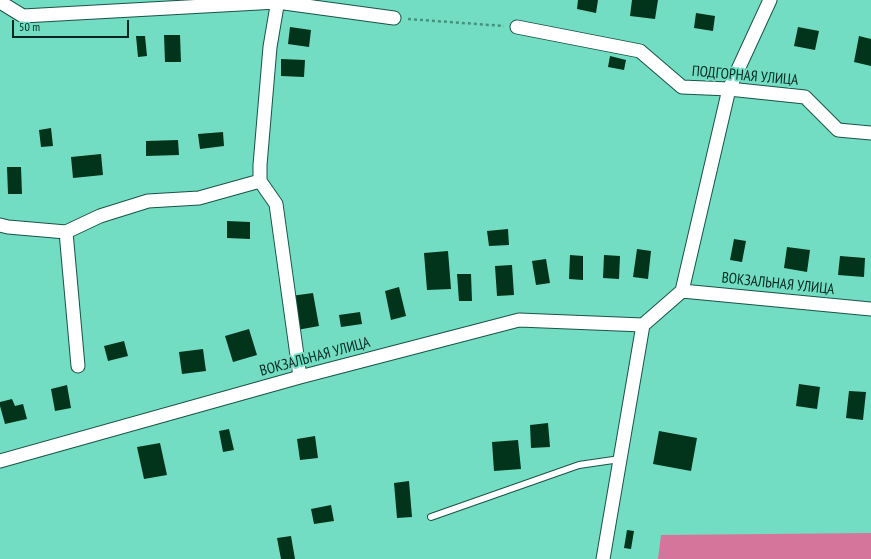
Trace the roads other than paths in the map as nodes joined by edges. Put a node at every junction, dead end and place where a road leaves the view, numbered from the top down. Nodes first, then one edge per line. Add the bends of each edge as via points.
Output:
1 (770, 0) edge
2 (278, 1) edge
3 (0, 2) edge
4 (394, 18) road end
5 (517, 27) road end
6 (729, 89) junction
7 (871, 133) edge
8 (260, 181) junction
9 (0, 225) edge
10 (66, 232) junction
11 (682, 291) junction
12 (871, 309) edge
13 (642, 325) junction
14 (78, 366) dead end
15 (300, 377) junction
16 (620, 459) junction
17 (0, 462) edge
18 (431, 517) dead end
19 (603, 559) edge

1 - 6 street
2 - 3 street via 23,16
2 - 4 street
2 - 8 street via 270,47
5 - 6 street, ПОДГОРНАЯ УЛИЦА via 640,51 682,87
6 - 7 street, ПОДГОРНАЯ УЛИЦА via 805,97 838,130
6 - 11 street
8 - 10 street via 199,198 148,201 100,216
8 - 15 street via 276,204
9 - 10 street
10 - 14 street
11 - 12 street, ВОКЗАЛЬНАЯ УЛИЦА
11 - 13 street
13 - 15 street, ВОКЗАЛЬНАЯ УЛИЦА via 519,320
13 - 16 street
15 - 17 street, ВОКЗАЛЬНАЯ УЛИЦА
16 - 18 lane via 578,465
16 - 19 street

